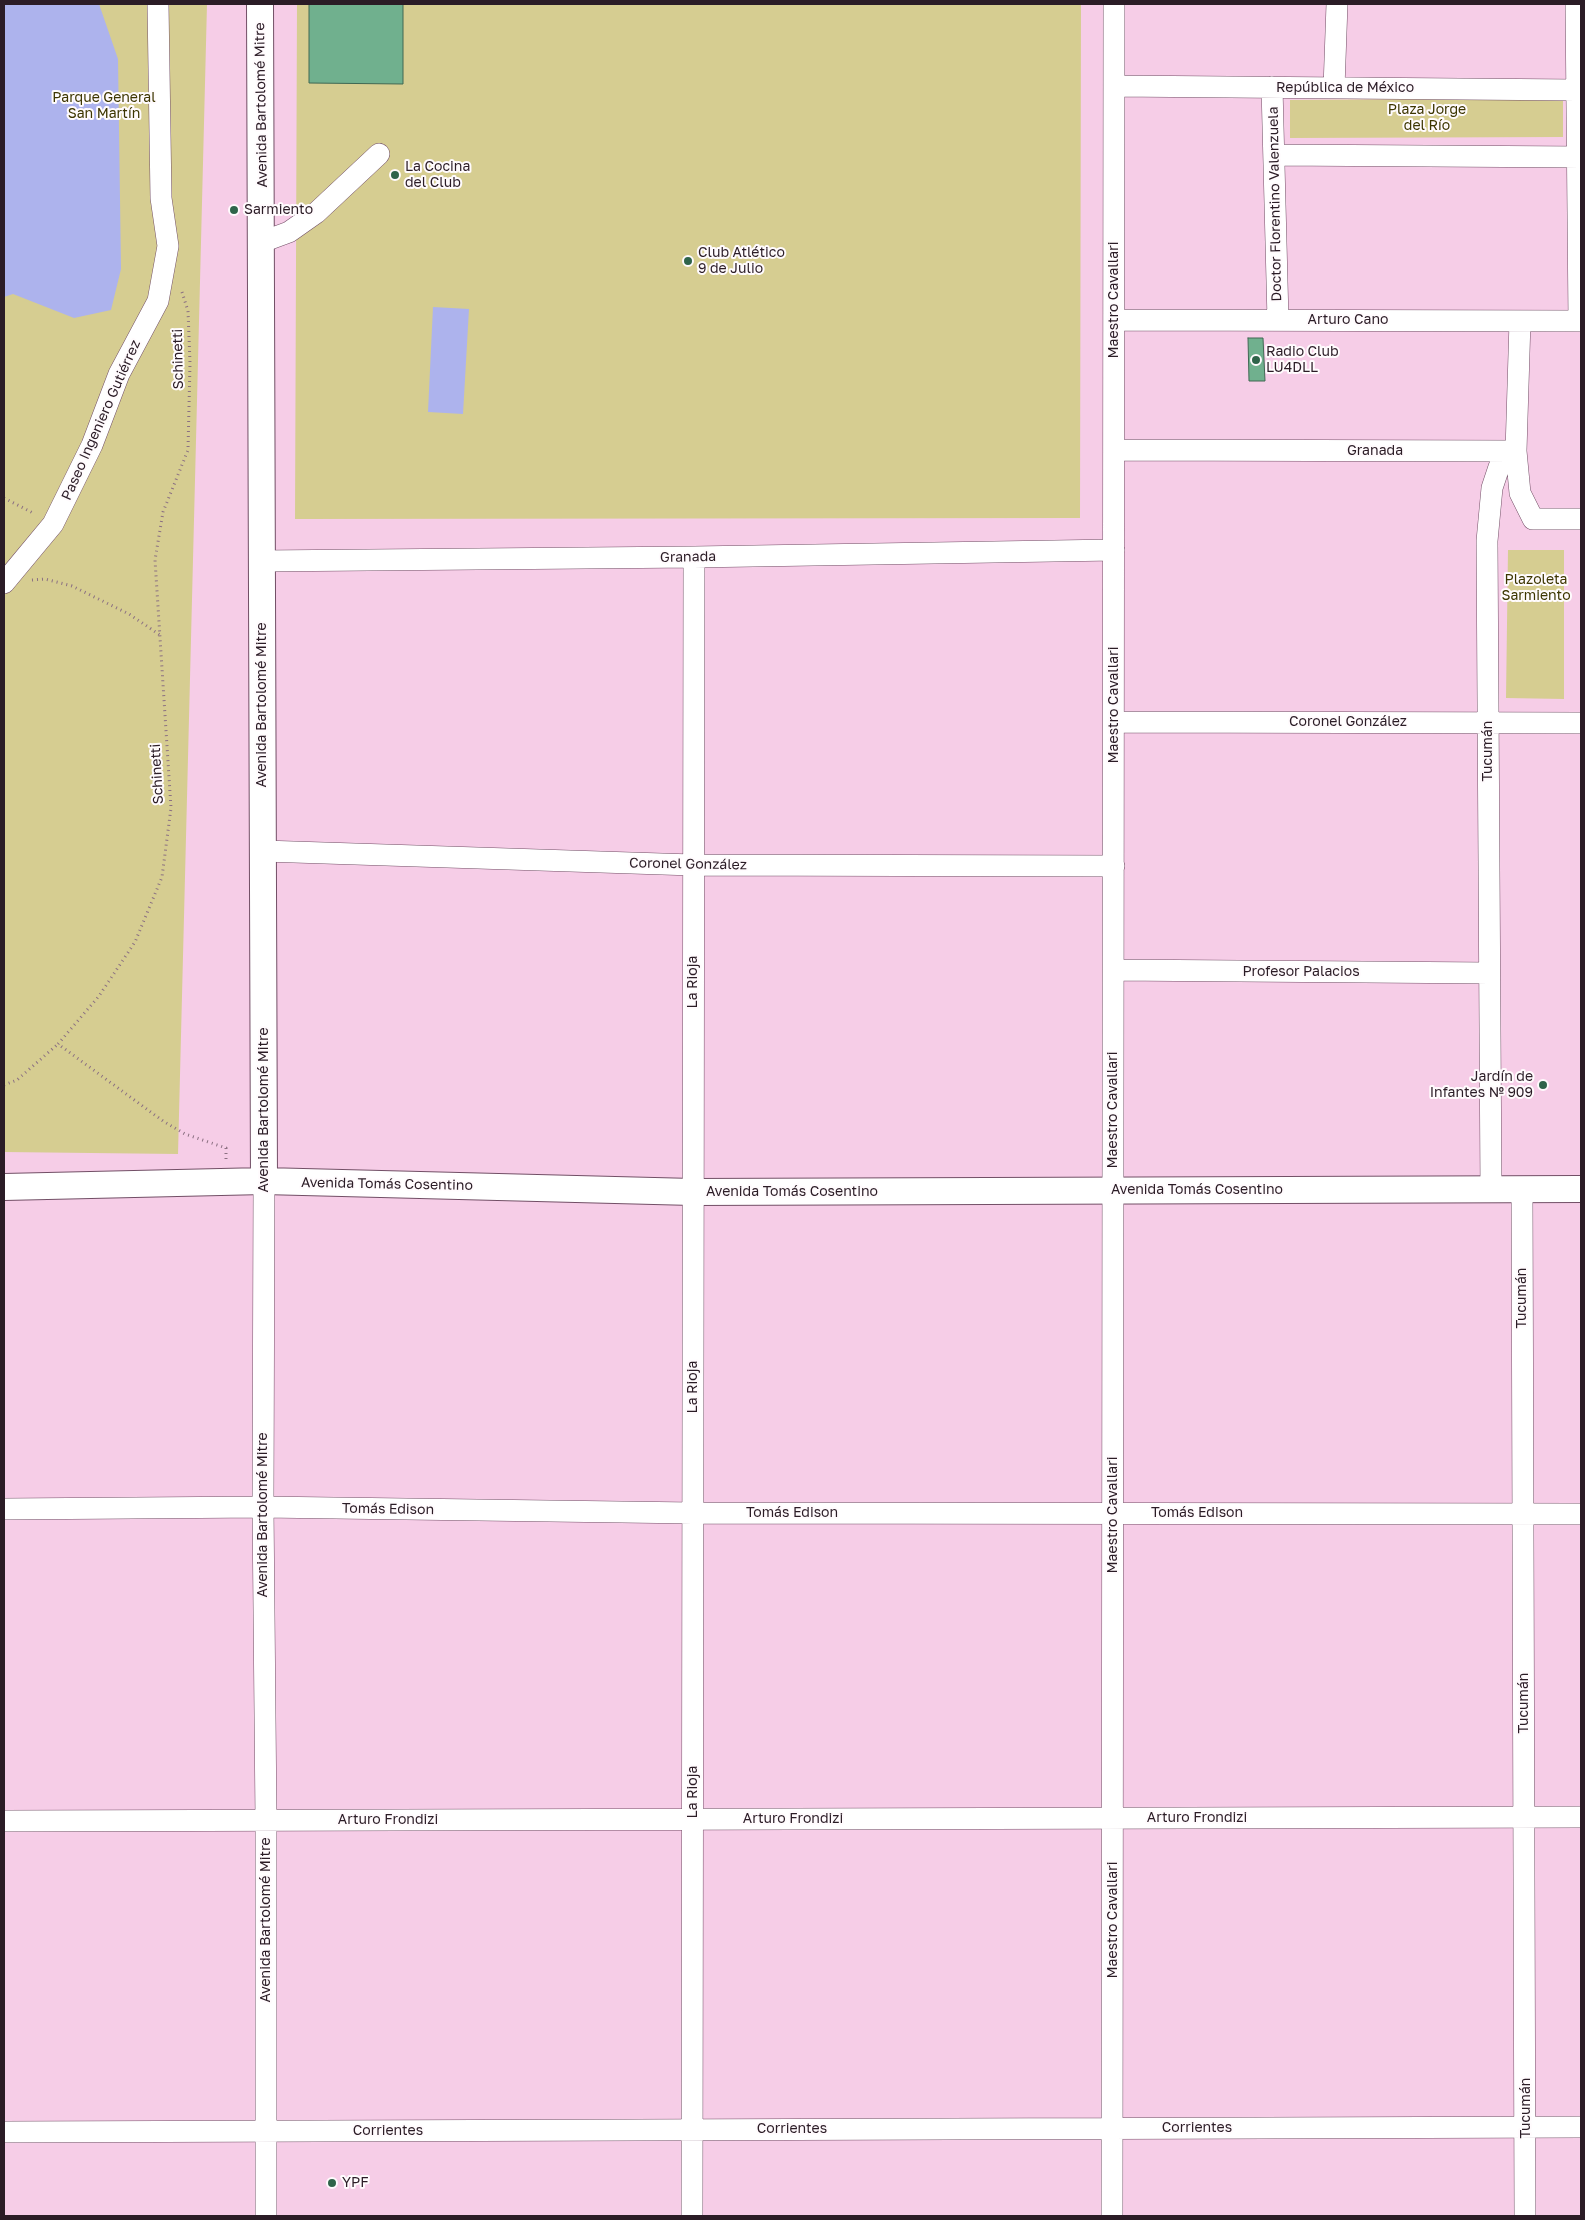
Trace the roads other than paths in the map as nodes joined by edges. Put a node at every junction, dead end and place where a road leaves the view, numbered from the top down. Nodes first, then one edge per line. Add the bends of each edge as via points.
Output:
1 (158, 4) edge
2 (260, 4) edge
3 (1114, 4) edge
4 (1337, 4) edge
5 (1576, 4) edge
6 (1114, 86) junction
7 (1272, 87) junction
8 (1334, 88) junction
9 (1576, 90) junction
10 (379, 154) dead end
11 (1274, 155) junction
12 (1579, 157) edge
13 (262, 242) junction
14 (1114, 320) junction
15 (1278, 320) junction
16 (1520, 321) junction
17 (1580, 321) edge
18 (1114, 450) junction
19 (1516, 451) junction
20 (1581, 519) edge
21 (1114, 550) junction
22 (694, 557) junction
23 (261, 561) junction
24 (4, 582) edge
25 (1114, 722) junction
26 (1488, 722) junction
27 (1581, 722) edge
28 (263, 851) junction
29 (693, 865) junction
30 (1114, 866) junction
31 (1114, 970) junction
32 (1489, 973) junction
33 (264, 1181) junction
34 (4, 1188) edge
35 (1581, 1189) edge
36 (1491, 1190) junction
37 (1522, 1190) junction
38 (1113, 1191) junction
39 (693, 1192) junction
40 (263, 1507) junction
41 (4, 1509) edge
42 (693, 1512) junction
43 (1113, 1513) junction
44 (1523, 1514) junction
45 (1581, 1514) edge
46 (1525, 1817) junction
47 (1581, 1817) edge
48 (1113, 1818) junction
49 (693, 1819) junction
50 (266, 1820) junction
51 (4, 1821) edge
52 (1581, 2126) edge
53 (1526, 2127) junction
54 (1113, 2128) junction
55 (693, 2129) junction
56 (265, 2131) junction
57 (4, 2132) edge
58 (266, 2216) edge
59 (692, 2216) edge
60 (1112, 2216) edge
61 (1526, 2216) edge

1 - 24 street, Paseo Ingeniero Gutiérrez via 161,198 168,246 158,301 119,374 92,445 54,524
2 - 13 main road, Avenida Bartolomé Mitre
3 - 6 street, Maestro Cavallari
4 - 8 street
5 - 9 street
6 - 7 street, República de México
6 - 14 street, Maestro Cavallari
7 - 8 street, República de México
7 - 11 street, Doctor Florentino Valenzuela
8 - 9 street, República de México
9 - 12 street
10 - 13 street via 316,213 288,232
11 - 12 street
11 - 15 street, Doctor Florentino Valenzuela
12 - 17 street
13 - 23 main road, Avenida Bartolomé Mitre
14 - 15 street, Arturo Cano
14 - 18 street, Maestro Cavallari
15 - 16 street, Arturo Cano
16 - 17 street, Arturo Cano
16 - 19 street
18 - 19 street, Granada
18 - 21 street, Maestro Cavallari
19 - 20 street via 1520,493 1533,519
19 - 26 street, Tucumán via 1499,467 1492,488 1487,541
21 - 22 street, Granada
21 - 25 street, Maestro Cavallari
22 - 23 street, Granada
22 - 29 street, La Rioja
23 - 28 main road, Avenida Bartolomé Mitre
25 - 26 street, Coronel González
25 - 30 street, Maestro Cavallari
26 - 27 street, Coronel González
26 - 32 street, Tucumán
28 - 29 street, Coronel González
28 - 33 main road, Avenida Bartolomé Mitre
29 - 30 street, Coronel González
29 - 39 street, La Rioja
30 - 31 street, Maestro Cavallari
31 - 32 street, Profesor Palacios
31 - 38 street, Maestro Cavallari
32 - 36 street, Tucumán
33 - 34 main road, Avenida Tomás Cosentino
33 - 39 main road, Avenida Tomás Cosentino
33 - 40 street, Avenida Bartolomé Mitre
35 - 37 main road, Avenida Tomás Cosentino
36 - 37 main road, Avenida Tomás Cosentino
36 - 38 main road, Avenida Tomás Cosentino
37 - 44 street, Tucumán
38 - 39 main road, Avenida Tomás Cosentino
38 - 43 street, Maestro Cavallari
39 - 42 street, La Rioja
40 - 41 street, Tomás Edison
40 - 42 street, Tomás Edison
40 - 50 street, Avenida Bartolomé Mitre
42 - 43 street, Tomás Edison
42 - 49 street, La Rioja
43 - 44 street, Tomás Edison
43 - 48 street, Maestro Cavallari
44 - 45 street, Tomás Edison
44 - 46 street, Tucumán
46 - 47 street, Arturo Frondizi
46 - 48 street, Arturo Frondizi
46 - 53 street, Tucumán
48 - 49 street, Arturo Frondizi
48 - 54 street, Maestro Cavallari
49 - 50 street, Arturo Frondizi
49 - 55 street, La Rioja
50 - 51 street, Arturo Frondizi
50 - 56 street, Avenida Bartolomé Mitre
52 - 53 street, Corrientes
53 - 54 street, Corrientes
53 - 61 street, Tucumán
54 - 55 street, Corrientes
54 - 60 street, Maestro Cavallari
55 - 56 street, Corrientes
55 - 59 street, La Rioja
56 - 57 street, Corrientes
56 - 58 street, Avenida Bartolomé Mitre

